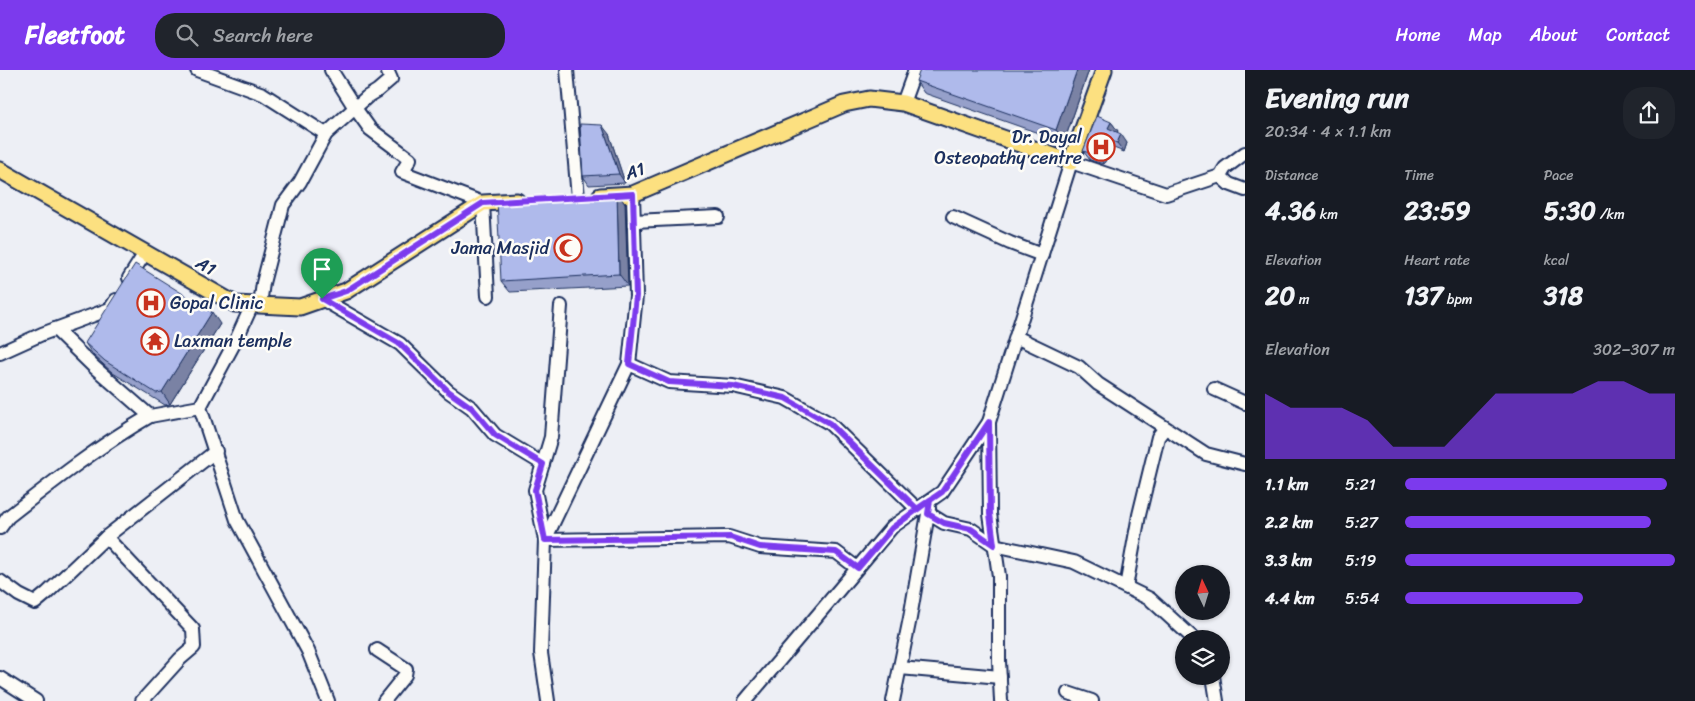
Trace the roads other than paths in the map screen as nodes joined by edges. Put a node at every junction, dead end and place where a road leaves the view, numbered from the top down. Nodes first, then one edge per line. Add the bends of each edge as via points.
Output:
1 (197, 70) edge
2 (330, 70) edge
3 (386, 70) edge
4 (567, 70) edge
5 (915, 70) edge
6 (1104, 70) edge
7 (903, 103) junction
8 (355, 108) junction
9 (326, 134) junction
10 (1245, 153) edge
11 (1071, 162) junction
12 (0, 170) edge
13 (1220, 176) junction
14 (1245, 190) edge
15 (633, 194) junction
16 (578, 198) junction
17 (559, 199) edge
18 (531, 200) edge
19 (483, 203) junction
20 (718, 217) dead end
21 (953, 217) dead end
22 (634, 221) junction
23 (145, 253) junction
24 (1042, 255) junction
25 (488, 296) dead end
26 (322, 299) junction
27 (256, 305) junction
28 (561, 306) dead end
29 (56, 329) junction
30 (1016, 337) junction
31 (0, 353) edge
32 (629, 364) junction
33 (1214, 389) dead end
34 (1245, 403) edge
35 (200, 406) junction
36 (150, 416) junction
37 (989, 422) junction
38 (1165, 428) junction
39 (216, 451) junction
40 (543, 464) junction
41 (1245, 464) edge
42 (922, 511) junction
43 (0, 528) edge
44 (106, 537) junction
45 (545, 540) junction
46 (994, 545) junction
47 (858, 568) junction
48 (0, 581) edge
49 (1126, 587) junction
50 (1184, 630) edge
51 (377, 650) dead end
52 (900, 668) junction
53 (1000, 677) junction
54 (0, 678) edge
55 (1214, 685) edge
56 (1068, 693) dead end
57 (36, 701) edge
58 (142, 701) edge
59 (328, 701) edge
60 (384, 701) edge
61 (548, 701) edge
62 (745, 701) edge
63 (893, 701) edge
64 (1001, 701) edge
65 (1092, 701) edge
66 (1217, 701) edge

1 - 9 street via 263,94
2 - 8 street
3 - 8 street via 391,79
4 - 16 street
5 - 7 street
6 - 11 main road
7 - 11 main road, A1
7 - 15 main road, A1 via 869,99 844,104
8 - 9 street
8 - 19 street via 370,128 410,159 402,172
9 - 27 street via 300,182 283,205
10 - 13 street via 1225,168
11 - 13 street via 1166,194
11 - 24 street
12 - 23 main road, A1
13 - 14 street via 1229,184
15 - 16 main road, A1
15 - 22 street
16 - 17 main road, A1
18 - 19 main road, A1
19 - 25 street
19 - 26 main road, A1 via 346,291
20 - 22 street
21 - 24 street
22 - 32 street via 636,296
23 - 27 main road, A1 via 235,304
23 - 29 street via 110,309
24 - 30 street
26 - 27 main road, A1 via 300,307
26 - 40 street via 400,344 448,391 472,408 495,435
27 - 35 street
28 - 40 street via 552,437
29 - 31 street
29 - 36 street
30 - 37 street
30 - 38 street via 1079,367 1098,384
32 - 42 street via 669,382 733,386 785,398 829,423
32 - 45 street
33 - 34 street
35 - 36 street
35 - 39 street
36 - 43 street via 85,458 8,517
37 - 42 street via 942,492
37 - 46 street via 990,514
38 - 41 street via 1206,454
38 - 49 street via 1158,437 1145,489
39 - 44 street
39 - 59 street via 237,520 308,651
40 - 45 street via 535,490
42 - 46 street via 944,523 971,529
42 - 47 street via 892,528
42 - 52 street via 910,618
44 - 48 street via 35,602
44 - 58 street via 193,630 194,647
45 - 47 street via 730,537 760,547 836,552
45 - 61 street via 540,653
46 - 49 street via 1074,562
46 - 53 street via 999,576
47 - 62 street
49 - 50 street via 1150,599
51 - 60 street via 406,669 405,675
52 - 53 street
52 - 63 street
53 - 64 street
54 - 57 street
55 - 66 street
56 - 65 street

